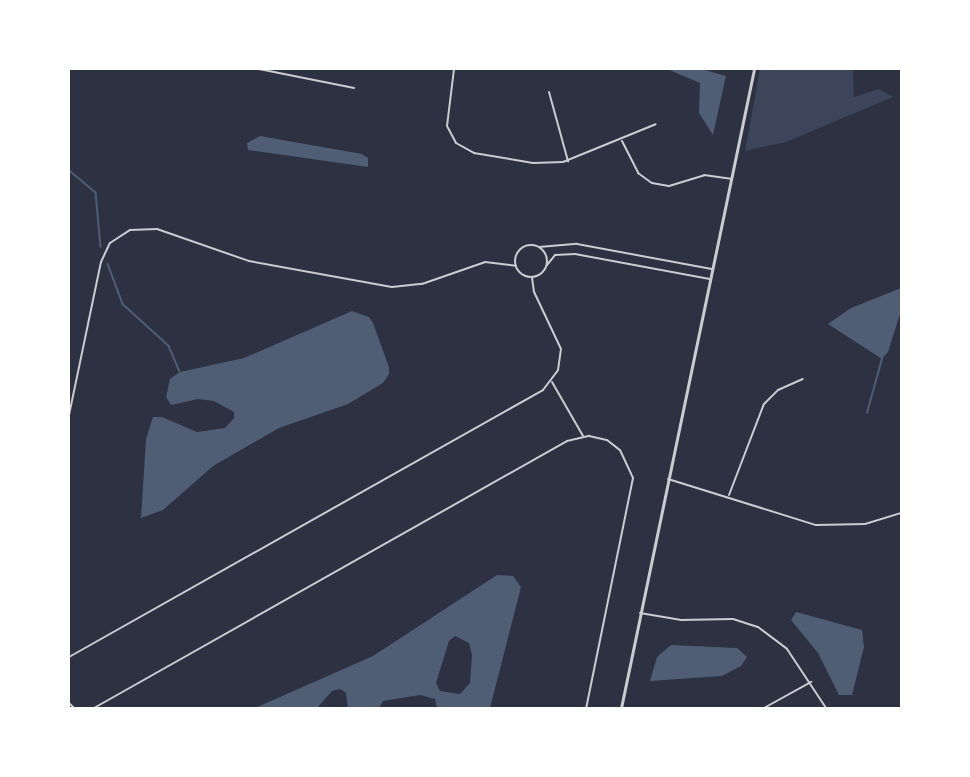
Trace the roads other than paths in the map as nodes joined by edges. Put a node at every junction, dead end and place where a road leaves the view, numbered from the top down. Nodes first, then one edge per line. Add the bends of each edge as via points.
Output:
1 (260, 69) edge
2 (453, 69) edge
3 (754, 69) edge
4 (354, 88) dead end
5 (549, 92) dead end
6 (656, 124) dead end
7 (622, 141) junction
8 (568, 160) junction
9 (731, 179) junction
10 (539, 247) junction
11 (547, 265) junction
12 (516, 266) junction
13 (712, 269) junction
14 (532, 278) junction
15 (710, 279) junction
16 (802, 379) dead end
17 (552, 382) junction
18 (69, 416) edge
19 (584, 436) junction
20 (668, 479) junction
21 (729, 495) junction
22 (901, 513) edge
23 (640, 613) junction
24 (69, 657) edge
25 (812, 682) junction
26 (69, 703) edge
27 (74, 708) edge
28 (94, 708) edge
29 (586, 708) edge
30 (621, 708) edge
31 (764, 708) edge
32 (826, 708) edge

1 - 4 street
2 - 8 street via 446,120 452,137 462,147 533,163
3 - 9 street
5 - 8 street
6 - 7 street
7 - 8 street
7 - 9 street via 635,170 652,183 669,186 704,175
9 - 13 street
10 - 11 street via 547,257
10 - 12 street via 523,247 516,257
10 - 13 street via 577,244
11 - 14 street
11 - 15 street via 555,255 575,254
12 - 14 street via 524,276
12 - 18 street via 485,262 422,285 392,287 249,261 157,229 130,230 110,243 101,262
13 - 15 street
14 - 17 street via 534,292 561,345 560,366
15 - 20 street
16 - 21 street via 778,390 764,404
17 - 19 street
17 - 24 street
19 - 28 street via 567,441
19 - 29 street via 602,438 615,446 628,461 633,478
20 - 21 street
20 - 23 street
21 - 22 street via 782,517 816,525 865,524
23 - 25 street via 681,620 733,620 758,627 787,649
23 - 30 street
25 - 31 street
25 - 32 street
26 - 27 street

